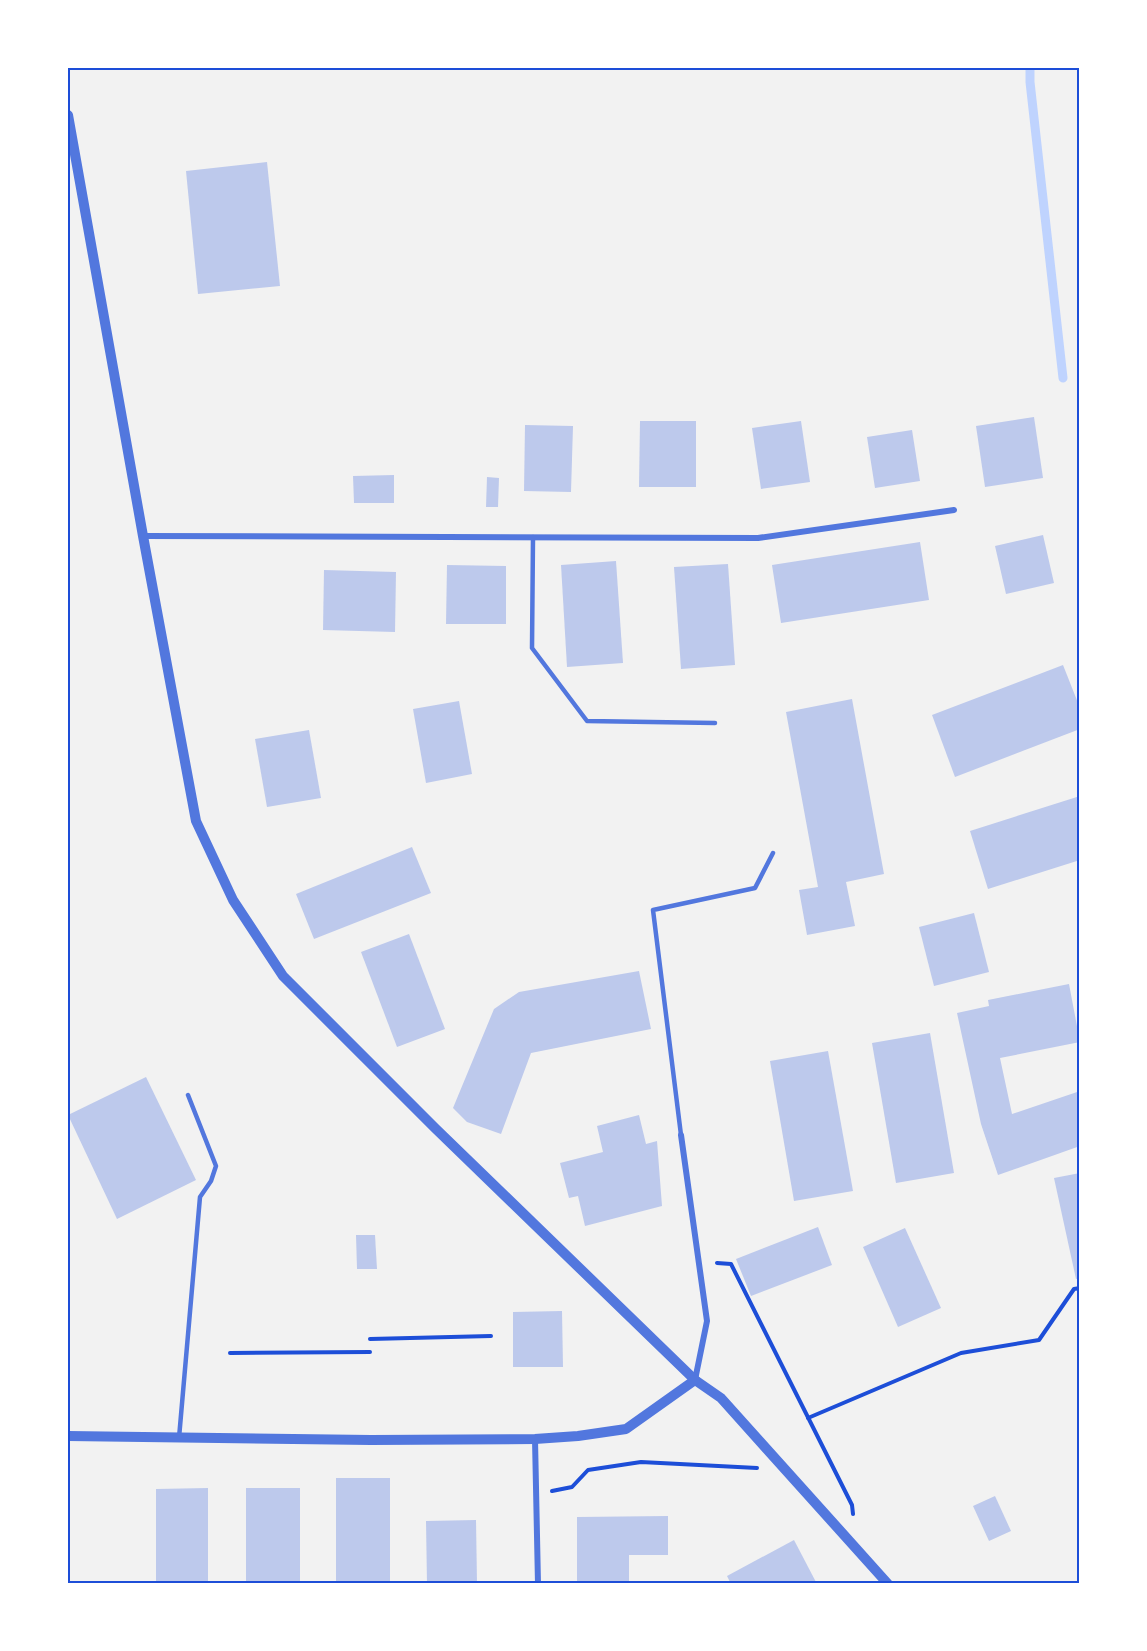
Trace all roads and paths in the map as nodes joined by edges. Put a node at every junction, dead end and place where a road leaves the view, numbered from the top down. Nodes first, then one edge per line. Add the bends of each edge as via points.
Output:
1 (68, 115) edge
2 (954, 510) dead end
3 (143, 536) junction
4 (533, 537) junction
5 (715, 723) dead end
6 (773, 853) dead end
7 (188, 1095) dead end
8 (681, 1135) joint
9 (700, 1261) junction
10 (1080, 1288) edge
11 (491, 1336) dead end
12 (369, 1339) dead end
13 (370, 1352) dead end
14 (231, 1353) dead end
15 (695, 1380) junction
16 (808, 1418) junction
17 (68, 1436) edge
18 (179, 1438) junction
19 (535, 1439) junction
20 (786, 1470) junction
21 (536, 1494) junction
22 (858, 1550) junction
23 (538, 1584) edge
24 (888, 1584) edge

1 - 3 street
2 - 4 street via 758,538
3 - 4 street
3 - 15 street via 196,821 233,900 283,976
4 - 5 lane via 532,648 587,721
6 - 8 lane via 755,888 653,910
7 - 18 lane via 216,1166 200,1197
8 - 9 street
9 - 15 street via 707,1321
9 - 16 path via 731,1264
10 - 16 path via 1074,1289 1039,1340 961,1353
11 - 12 path
13 - 14 path
15 - 19 street via 626,1429
15 - 20 street via 721,1398
16 - 22 path via 852,1505
17 - 18 street
18 - 19 street
19 - 21 street
20 - 21 path via 641,1462 588,1470 572,1487
20 - 22 street
21 - 23 street
22 - 24 street

